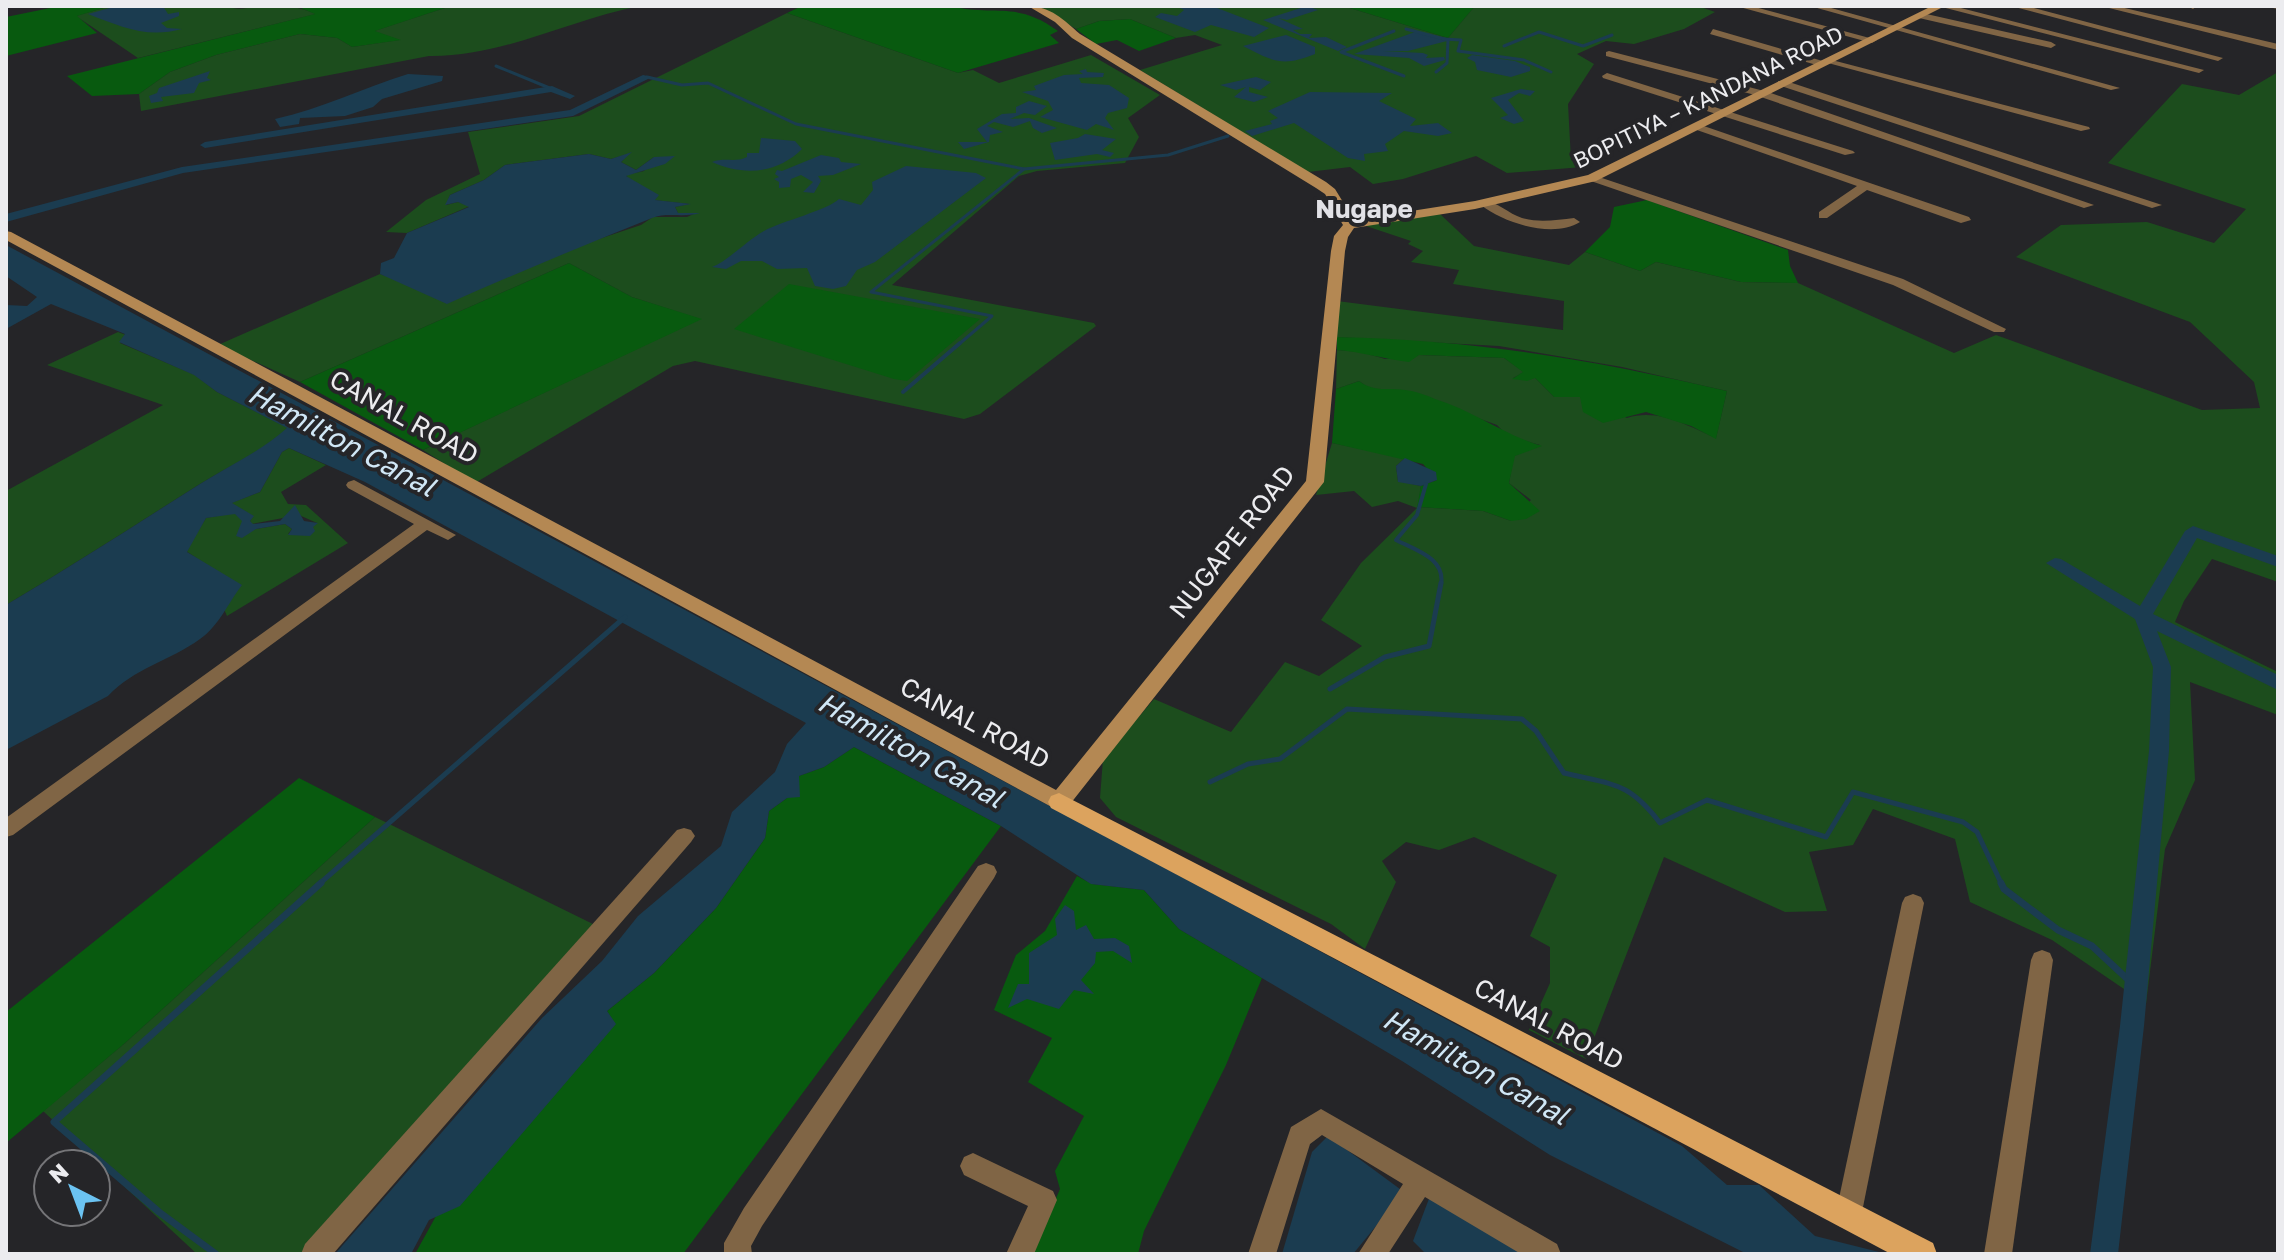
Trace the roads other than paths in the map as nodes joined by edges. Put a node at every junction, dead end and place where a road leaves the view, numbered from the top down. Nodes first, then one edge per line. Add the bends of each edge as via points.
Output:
1 (1033, 6) edge
2 (1740, 6) edge
3 (1814, 6) edge
4 (1941, 6) edge
5 (2015, 6) edge
6 (2105, 6) edge
7 (1922, 16) junction
8 (1896, 28) junction
9 (1713, 32) dead end
10 (1872, 40) junction
11 (2051, 45) dead end
12 (2278, 47) edge
13 (1609, 54) dead end
14 (2218, 58) dead end
15 (1827, 62) junction
16 (2199, 70) dead end
17 (1607, 76) dead end
18 (1782, 83) junction
19 (2115, 88) dead end
20 (1762, 95) junction
21 (1727, 113) junction
22 (1698, 127) junction
23 (2085, 129) dead end
24 (1849, 153) dead end
25 (1592, 178) junction
26 (1865, 186) junction
27 (1485, 203) junction
28 (2088, 205) dead end
29 (2156, 205) dead end
30 (1823, 215) dead end
31 (1965, 220) dead end
32 (1574, 222) dead end
33 (1350, 225) junction
34 (6, 235) edge
35 (1999, 329) dead end
36 (354, 485) dead end
37 (426, 523) junction
38 (448, 535) dead end
39 (1059, 802) junction
40 (6, 829) edge
41 (684, 836) dead end
42 (986, 872) dead end
43 (1913, 903) dead end
44 (2042, 960) dead end
45 (973, 1166) dead end
46 (1421, 1180) junction
47 (1848, 1217) junction
48 (315, 1254) edge
49 (738, 1254) edge
50 (1020, 1254) edge
51 (1262, 1254) edge
52 (1372, 1254) edge
53 (1547, 1254) edge
54 (1922, 1254) edge
55 (1998, 1254) edge

1 - 33 main road via 1321,185
2 - 10 street
3 - 8 street
4 - 7 main road, BOPITIYA – KANDANA ROAD
4 - 16 street
5 - 14 street
6 - 12 street
7 - 8 main road, BOPITIYA – KANDANA ROAD
7 - 11 street
8 - 10 main road, BOPITIYA – KANDANA ROAD
8 - 19 street
9 - 15 street
10 - 15 main road, BOPITIYA – KANDANA ROAD
13 - 20 street
15 - 18 main road, BOPITIYA – KANDANA ROAD
15 - 23 street
17 - 21 street
18 - 20 main road, BOPITIYA – KANDANA ROAD
18 - 29 street
20 - 21 main road, BOPITIYA – KANDANA ROAD
20 - 28 street
21 - 22 main road, BOPITIYA – KANDANA ROAD
21 - 24 street
22 - 25 main road, BOPITIYA – KANDANA ROAD
22 - 26 street
25 - 27 main road, BOPITIYA – KANDANA ROAD
25 - 35 street via 1898,282
26 - 30 street
26 - 31 street
27 - 32 street via 1502,217 1530,227
27 - 33 main road, BOPITIYA – KANDANA ROAD
33 - 39 main road, NUGAPE ROAD via 1338,251 1315,482
34 - 39 main road, CANAL ROAD
36 - 37 street
37 - 38 street
37 - 40 street
39 - 47 main road, CANAL ROAD
41 - 48 street
42 - 49 street via 753,1217 737,1243
43 - 47 street
44 - 55 street
45 - 50 street via 1044,1200
46 - 51 street via 1321,1121 1300,1136
46 - 52 street
46 - 53 street
47 - 54 main road, CANAL ROAD

